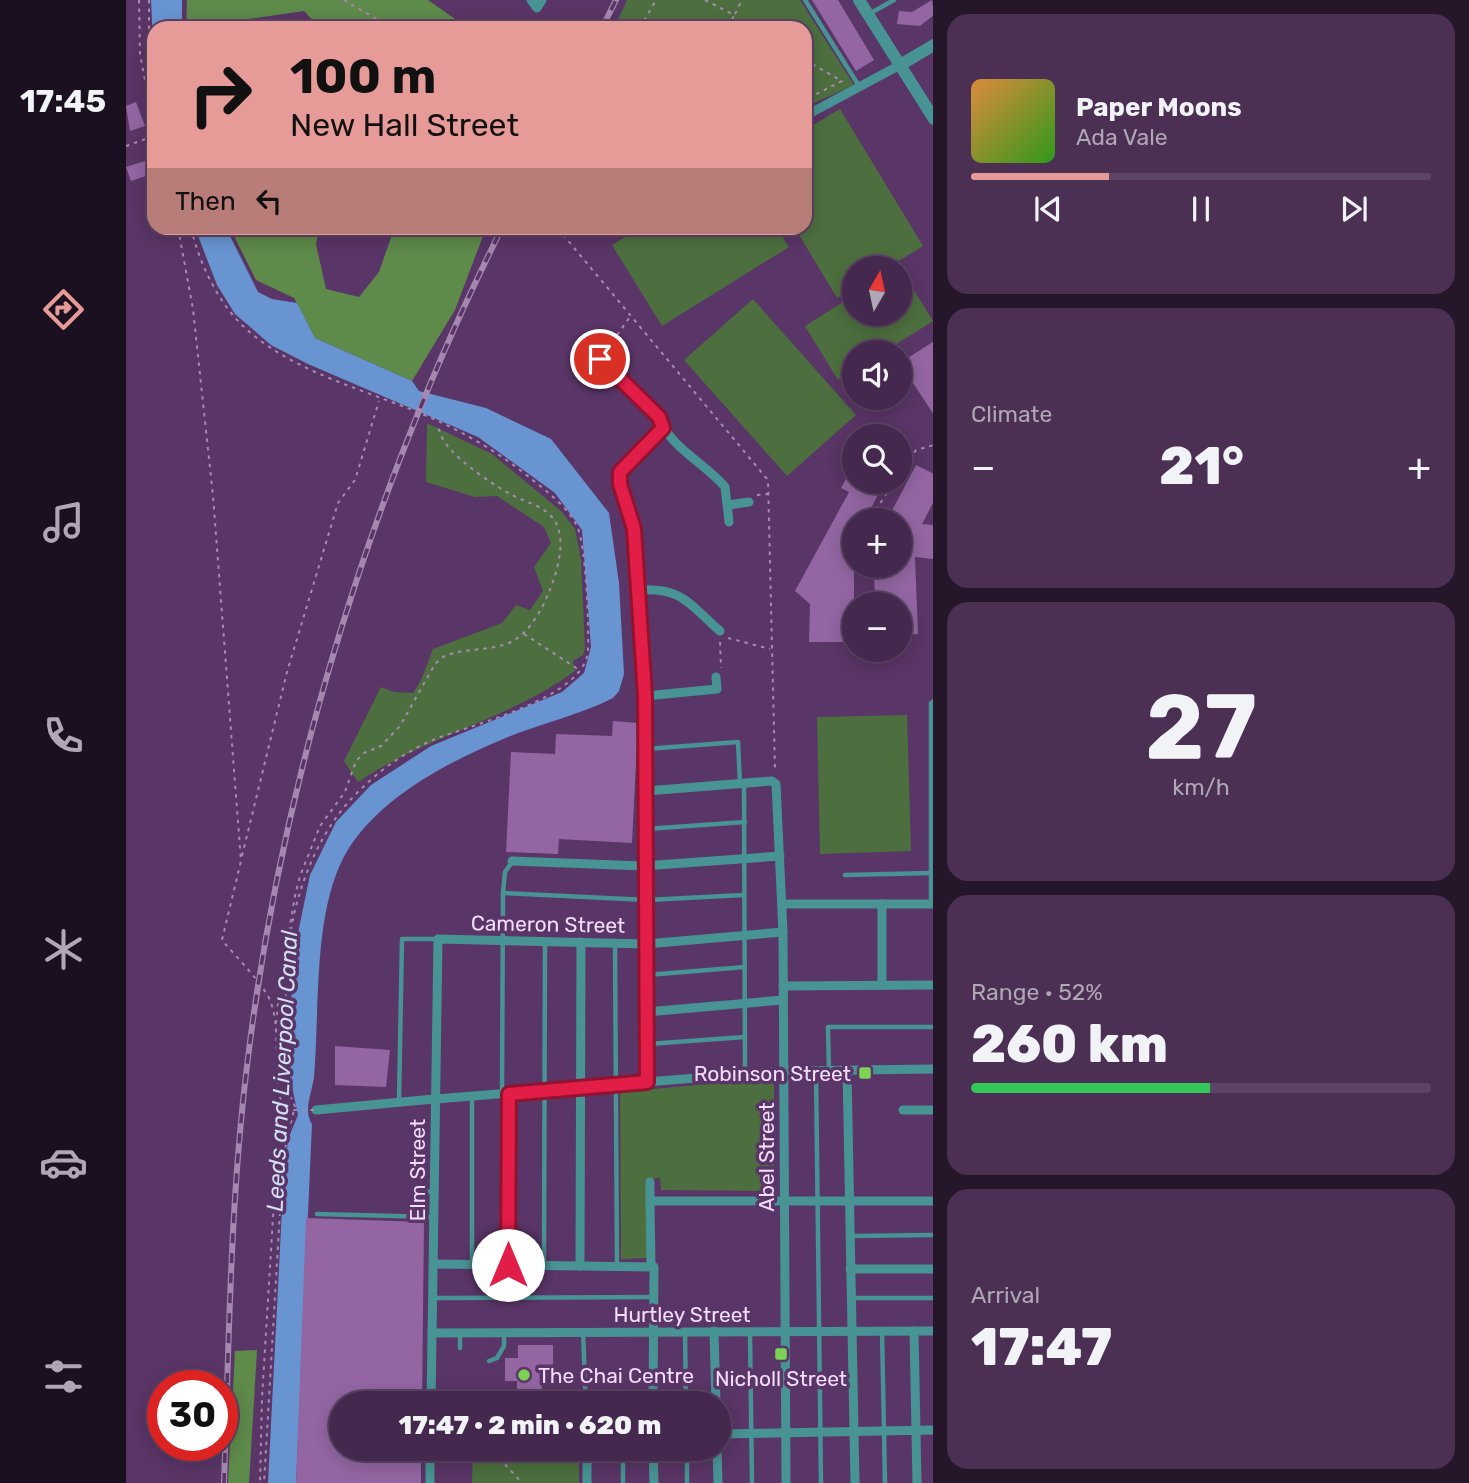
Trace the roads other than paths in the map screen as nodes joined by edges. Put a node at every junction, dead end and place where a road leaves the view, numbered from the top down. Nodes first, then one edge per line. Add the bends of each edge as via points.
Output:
1 (804, 0) edge
2 (859, 0) edge
3 (894, 0) edge
4 (868, 14) junction
5 (933, 45) edge
6 (900, 65) junction
7 (859, 86) junction
8 (812, 112) edge
9 (933, 119) edge
10 (610, 342) road end
11 (600, 359) junction
12 (586, 373) dead end
13 (663, 428) junction
14 (750, 502) dead end
15 (728, 505) junction
16 (729, 522) dead end
17 (639, 590) junction
18 (720, 631) road end
19 (716, 677) road end
20 (645, 696) junction
21 (933, 701) edge
22 (645, 750) junction
23 (742, 784) junction
24 (646, 791) junction
25 (745, 821) junction
26 (645, 829) junction
27 (780, 856) junction
28 (745, 859) junction
29 (512, 862) joint
30 (646, 865) junction
31 (931, 873) junction
32 (845, 875) dead end
33 (503, 894) junction
34 (744, 895) junction
35 (647, 900) junction
36 (782, 904) junction
37 (882, 904) junction
38 (932, 904) edge
39 (782, 932) junction
40 (745, 935) junction
41 (438, 939) junction
42 (503, 940) junction
43 (545, 941) junction
44 (581, 942) junction
45 (615, 943) junction
46 (646, 944) junction
47 (745, 967) junction
48 (646, 975) junction
49 (783, 985) junction
50 (882, 985) junction
51 (933, 985) edge
52 (783, 1000) junction
53 (745, 1004) junction
54 (646, 1012) junction
55 (933, 1027) edge
56 (746, 1037) junction
57 (647, 1044) junction
58 (933, 1069) edge
59 (829, 1070) junction
60 (847, 1070) junction
61 (784, 1071) junction
62 (816, 1071) junction
63 (746, 1074) junction
64 (647, 1082) junction
65 (615, 1085) junction
66 (579, 1088) junction
67 (543, 1091) junction
68 (505, 1094) junction
69 (472, 1096) junction
70 (435, 1099) junction
71 (398, 1102) junction
72 (316, 1110) road end
73 (903, 1110) dead end
74 (933, 1110) edge
75 (650, 1182) dead end
76 (415, 1190) dead end
77 (434, 1192) junction
78 (818, 1200) junction
79 (849, 1200) junction
80 (650, 1201) junction
81 (783, 1201) junction
82 (933, 1201) edge
83 (317, 1214) dead end
84 (434, 1217) junction
85 (933, 1235) edge
86 (850, 1236) junction
87 (434, 1264) junction
88 (472, 1264) junction
89 (508, 1265) junction
90 (544, 1265) junction
91 (580, 1266) junction
92 (617, 1266) junction
93 (652, 1267) junction
94 (850, 1269) junction
95 (933, 1269) edge
96 (654, 1297) junction
97 (433, 1298) junction
98 (851, 1298) junction
99 (933, 1298) edge
100 (654, 1331) junction
101 (685, 1331) junction
102 (714, 1331) junction
103 (750, 1331) junction
104 (786, 1331) junction
105 (819, 1331) junction
106 (852, 1331) junction
107 (882, 1331) junction
108 (914, 1331) junction
109 (933, 1331) edge
110 (504, 1332) junction
111 (583, 1332) junction
112 (432, 1333) junction
113 (460, 1333) junction
114 (460, 1348) dead end
115 (489, 1361) dead end
116 (431, 1391) edge
117 (585, 1391) edge
118 (653, 1391) edge
119 (686, 1391) edge
120 (716, 1391) edge
121 (916, 1430) junction
122 (933, 1430) edge
123 (854, 1431) junction
124 (884, 1431) junction
125 (820, 1432) junction
126 (751, 1433) junction
127 (785, 1433) junction
128 (731, 1434) edge
129 (430, 1461) edge
130 (587, 1461) edge
131 (623, 1461) edge
132 (653, 1461) edge
133 (687, 1461) edge
134 (717, 1461) edge
135 (430, 1483) edge
136 (587, 1483) edge
137 (623, 1483) edge
138 (654, 1483) edge
139 (687, 1483) edge
140 (718, 1483) edge
141 (752, 1483) edge
142 (786, 1483) edge
143 (821, 1483) edge
144 (855, 1483) edge
145 (885, 1483) edge
146 (917, 1483) edge

1 - 7 lane
2 - 4 street
3 - 4 lane
4 - 6 street
5 - 6 street
6 - 7 street
6 - 9 street
7 - 8 street
10 - 11 street
11 - 12 street
11 - 13 street via 659,417
13 - 15 street via 725,487
13 - 17 street via 620,472 634,529
14 - 15 street
15 - 16 street
17 - 18 street via 675,592
17 - 20 street
19 - 20 street via 718,689
20 - 22 street
21 - 31 lane
22 - 23 lane via 738,742
22 - 24 street
23 - 24 street
23 - 25 lane
23 - 27 street, Abel Street via 772,781 777,789
24 - 26 street
25 - 26 lane
25 - 28 lane
26 - 30 street
27 - 28 street
27 - 36 street, Abel Street
28 - 30 street
28 - 34 lane
29 - 30 street
29 - 33 lane via 505,872
30 - 35 street
31 - 32 lane
31 - 38 lane
33 - 35 lane
33 - 42 lane
34 - 35 lane
34 - 40 lane
35 - 46 street
36 - 37 street
36 - 39 street, Abel Street
37 - 38 street
37 - 50 street
39 - 40 street, Cameron Street
39 - 49 street, Abel Street
40 - 46 street, Cameron Street
40 - 47 lane
41 - 42 street, Cameron Street
41 - 70 street, Elm Street
41 - 71 lane via 402,939
42 - 43 street, Cameron Street
42 - 68 lane
43 - 44 street, Cameron Street
43 - 67 lane
44 - 45 street, Cameron Street
44 - 66 street
45 - 46 street, Cameron Street
45 - 65 lane
46 - 48 street
47 - 48 lane
47 - 53 lane
48 - 54 street
49 - 50 street
49 - 52 street, Abel Street
50 - 51 street
52 - 53 street
52 - 61 street, Abel Street
53 - 54 street
53 - 56 lane
54 - 57 street
55 - 59 lane via 828,1027
56 - 57 lane
56 - 63 lane
57 - 64 street
58 - 60 street
59 - 60 street
59 - 62 street
60 - 79 street
61 - 62 street
61 - 63 street
61 - 81 street, Abel Street
62 - 78 lane
63 - 64 street
64 - 65 street
65 - 66 street
65 - 92 lane
66 - 67 street
66 - 91 street
67 - 68 street
67 - 90 lane
68 - 69 street
68 - 89 street
69 - 70 street
69 - 88 lane
70 - 71 street
70 - 77 street, Elm Street
71 - 72 street
73 - 74 street
75 - 80 street
76 - 77 lane
77 - 84 street, Elm Street
78 - 79 street
78 - 81 street
78 - 105 lane
79 - 82 street
79 - 86 street
80 - 81 street
80 - 93 street
81 - 104 street, Abel Street
83 - 84 lane
84 - 87 street, Elm Street
85 - 86 lane
86 - 94 street
87 - 88 street
87 - 97 street, Elm Street
88 - 89 street
89 - 90 street
90 - 91 street
91 - 92 street
92 - 93 street
93 - 96 street
94 - 95 street
94 - 98 street
96 - 97 lane
96 - 100 street
97 - 112 street, Elm Street
98 - 99 lane
98 - 106 street
100 - 101 street, Hurtley Street
100 - 111 street, Hurtley Street
100 - 118 street
101 - 102 street, Hurtley Street
101 - 119 lane
102 - 103 street, Hurtley Street
102 - 120 street
103 - 104 street, Hurtley Street
103 - 126 lane
104 - 105 street, Hurtley Street
104 - 127 street, Abel Street
105 - 106 street, Hurtley Street
105 - 125 lane
106 - 107 street, Hurtley Street
106 - 123 street
107 - 108 street, Hurtley Street
107 - 124 lane
108 - 109 street, Hurtley Street
108 - 121 street
110 - 111 street, Hurtley Street
110 - 113 street, Hurtley Street
110 - 115 lane via 498,1358
111 - 117 lane
112 - 113 street, Hurtley Street
112 - 116 street, Elm Street
113 - 114 lane
121 - 122 street
121 - 124 street
121 - 146 street
123 - 124 street
123 - 125 street
123 - 144 street
124 - 145 lane
125 - 127 street
125 - 143 lane
126 - 127 street
126 - 128 street
126 - 141 lane
127 - 142 street, Abel Street
129 - 135 street
130 - 136 street
131 - 137 lane
132 - 138 street
133 - 139 lane
134 - 140 street

